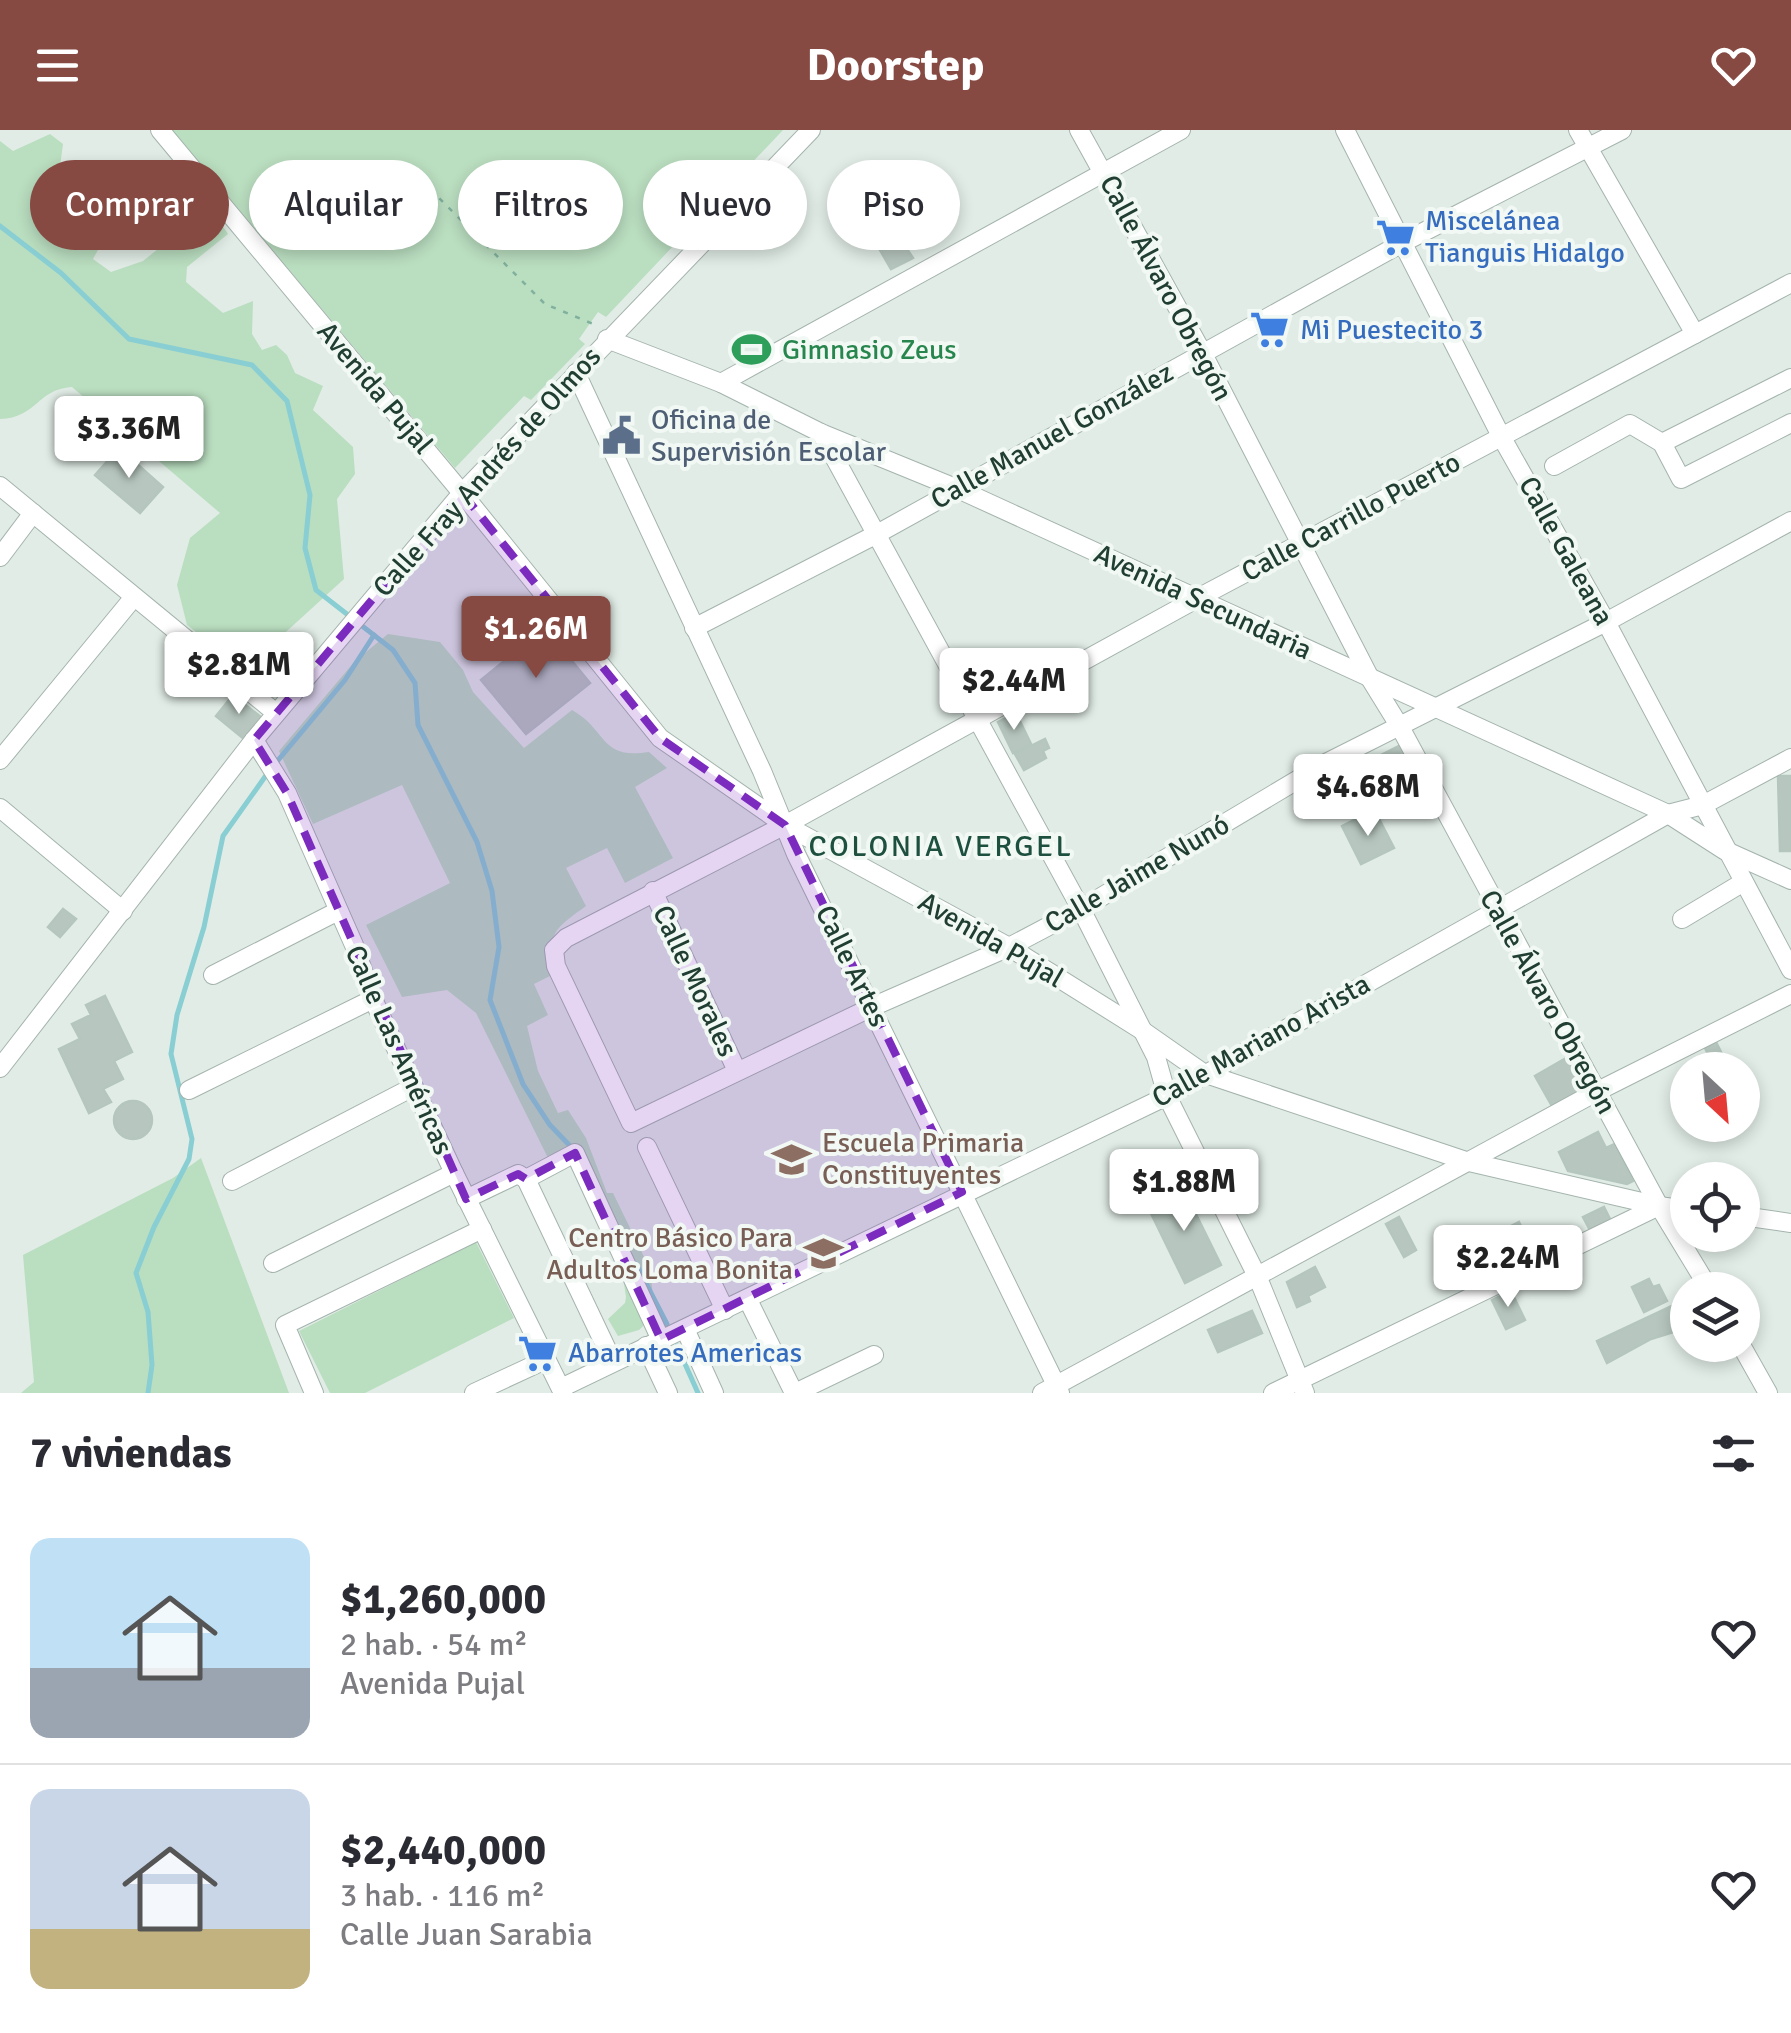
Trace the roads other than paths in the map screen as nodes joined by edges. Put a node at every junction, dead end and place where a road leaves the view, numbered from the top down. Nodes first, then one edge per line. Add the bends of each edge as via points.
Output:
1 (160, 130) edge
2 (811, 130) edge
3 (1079, 130) edge
4 (1181, 130) edge
5 (1344, 130) edge
6 (1622, 130) edge
7 (1583, 138) edge
8 (1104, 173) junction
9 (1404, 242) junction
10 (1791, 283) edge
11 (1695, 334) junction
12 (610, 336) junction
13 (1202, 352) junction
14 (576, 372) junction
15 (1791, 378) edge
16 (721, 384) junction
17 (1791, 423) edge
18 (821, 433) junction
19 (1502, 438) junction
20 (1662, 443) junction
21 (1554, 466) dead end
22 (0, 486) edge
23 (958, 489) junction
24 (462, 492) junction
25 (33, 513) junction
26 (1791, 521) edge
27 (876, 534) junction
28 (1300, 544) junction
29 (0, 557) edge
30 (134, 597) junction
31 (1198, 598) junction
32 (1606, 622) junction
33 (694, 628) junction
34 (1371, 680) junction
35 (1433, 707) junction
36 (276, 713) junction
37 (976, 721) junction
38 (1400, 727) junction
39 (254, 740) junction
40 (1791, 758) edge
41 (0, 760) edge
42 (1703, 805) junction
43 (0, 808) edge
44 (1668, 814) junction
45 (785, 824) junction
46 (1724, 850) junction
47 (1791, 880) edge
48 (1742, 883) junction
49 (652, 891) junction
50 (1496, 908) junction
51 (1080, 910) junction
52 (122, 911) junction
53 (338, 911) junction
54 (1682, 918) dead end
55 (1009, 946) junction
56 (1791, 970) edge
57 (212, 975) dead end
58 (1791, 994) edge
59 (373, 999) junction
60 (872, 1007) junction
61 (1140, 1029) junction
62 (0, 1068) edge
63 (736, 1070) junction
64 (1202, 1073) junction
65 (413, 1086) junction
66 (189, 1090) dead end
67 (1598, 1091) junction
68 (1167, 1096) junction
69 (632, 1123) joint
70 (646, 1147) dead end
71 (1469, 1162) junction
72 (454, 1173) junction
73 (526, 1179) junction
74 (232, 1181) dead end
75 (962, 1192) junction
76 (466, 1199) junction
77 (1659, 1206) junction
78 (1670, 1208) edge
79 (1760, 1217) edge
80 (1787, 1219) edge
81 (482, 1228) junction
82 (273, 1263) dead end
83 (1699, 1272) edge
84 (1258, 1278) junction
85 (748, 1300) junction
86 (725, 1310) junction
87 (685, 1329) junction
88 (653, 1343) junction
89 (874, 1355) dead end
90 (546, 1360) junction
91 (614, 1362) junction
92 (1751, 1362) edge
93 (1302, 1387) edge
94 (562, 1390) edge
95 (1053, 1391) edge
96 (314, 1393) edge
97 (474, 1393) edge
98 (668, 1393) edge
99 (714, 1393) edge
100 (794, 1393) edge
101 (1274, 1393) edge
102 (1768, 1393) edge

1 - 24 street, Avenida Pujal
2 - 12 street, Calle Fray Andrés de Olmos
3 - 8 street, Calle Álvaro Obregón
4 - 8 street
5 - 9 street, Calle Galeana
6 - 7 street, Calle Manuel González
7 - 9 street, Calle Manuel González
7 - 11 street
8 - 13 street, Calle Álvaro Obregón
8 - 16 street
9 - 13 street, Calle Manuel González
9 - 19 street, Calle Galeana
10 - 11 street, Calle Carrillo Puerto
11 - 19 street, Calle Carrillo Puerto
12 - 14 street, Calle Fray Andrés de Olmos
12 - 16 street, Avenida Secundaria
13 - 23 street, Calle Manuel González
13 - 28 street, Calle Álvaro Obregón
14 - 24 street, Calle Fray Andrés de Olmos
14 - 33 street, Calle Artes
15 - 20 street
16 - 18 street, Avenida Secundaria
17 - 20 street via 1681,479
18 - 23 street, Avenida Secundaria
18 - 27 street
19 - 28 street, Calle Carrillo Puerto
19 - 32 street, Calle Galeana
20 - 21 street via 1630,424
22 - 25 street
23 - 27 street, Calle Manuel González
23 - 31 street, Avenida Secundaria
24 - 36 street, Calle Fray Andrés de Olmos
24 - 45 street, Avenida Pujal via 660,738
25 - 29 street
25 - 30 street
26 - 32 street, Calle Jaime Nunó
27 - 33 street, Calle Manuel González
27 - 37 street
28 - 31 street, Calle Carrillo Puerto
28 - 34 street, Calle Álvaro Obregón
30 - 36 street
30 - 41 street
31 - 34 street, Avenida Secundaria
31 - 37 street, Calle Carrillo Puerto
32 - 35 street, Calle Jaime Nunó
32 - 42 street, Calle Galeana
33 - 45 street, Calle Artes
34 - 35 street, Avenida Secundaria
34 - 38 street, Calle Álvaro Obregón
35 - 38 street, Calle Jaime Nunó
35 - 44 street, Avenida Secundaria
36 - 39 street, Calle Fray Andrés de Olmos
37 - 45 street, Calle Carrillo Puerto
37 - 51 street
38 - 50 street, Calle Álvaro Obregón
38 - 51 street, Calle Jaime Nunó via 1324,764
39 - 52 street, Calle Fray Andrés de Olmos
39 - 53 street, Calle Las Américas via 288,792
40 - 42 street, Calle Mariano Arista
42 - 44 street, Calle Mariano Arista
42 - 46 street, Calle Galeana
43 - 52 street
44 - 46 street, Avenida Secundaria
44 - 50 street, Calle Mariano Arista
45 - 49 street, Calle Carrillo Puerto
45 - 55 street, Avenida Pujal
45 - 60 street, Calle Artes
46 - 47 street, Avenida Secundaria
46 - 48 street, Calle Galeana
48 - 54 street
48 - 56 street, Calle Galeana
49 - 63 street, Calle Morales
49 - 69 street, Calle Carrillo Puerto via 554,950
50 - 64 street, Calle Mariano Arista
50 - 67 street, Calle Álvaro Obregón
51 - 55 street, Calle Jaime Nunó
51 - 61 street
52 - 62 street, Calle Fray Andrés de Olmos
53 - 57 street
53 - 59 street, Calle Las Américas
55 - 60 street, Calle Jaime Nunó
55 - 61 street, Avenida Pujal
58 - 67 street
59 - 65 street, Calle Las Américas
59 - 66 street
60 - 63 street, Calle Jaime Nunó
60 - 75 street, Calle Artes
61 - 64 street, Avenida Pujal
61 - 68 street
63 - 69 street, Calle Jaime Nunó
64 - 68 street, Calle Mariano Arista
64 - 71 street, Avenida Pujal
65 - 72 street, Calle Las Américas
65 - 74 street
67 - 71 street
67 - 77 street, Calle Álvaro Obregón
68 - 75 street, Calle Mariano Arista
68 - 84 street
70 - 86 street
71 - 77 street, Avenida Pujal
71 - 84 street
72 - 76 street, Calle Las Américas
72 - 82 street
73 - 76 street via 518,1174
73 - 88 street via 575,1153
73 - 91 street
75 - 85 street, Calle Mariano Arista
75 - 95 street, Calle Artes
76 - 81 street, Calle Las Américas
77 - 78 street, Avenida Pujal
77 - 83 street, Calle Álvaro Obregón
77 - 93 street
79 - 80 street
81 - 90 street, Calle Las Américas
81 - 96 street via 285,1324
84 - 93 street
84 - 95 street
85 - 86 street, Calle Mariano Arista
85 - 100 street
86 - 87 street, Calle Mariano Arista
87 - 88 street, Calle Mariano Arista
87 - 99 street
88 - 91 street, Calle Mariano Arista
88 - 98 street
89 - 100 street
90 - 94 street, Calle Las Américas
90 - 97 street
91 - 94 street, Calle Mariano Arista
92 - 102 street
93 - 101 street

